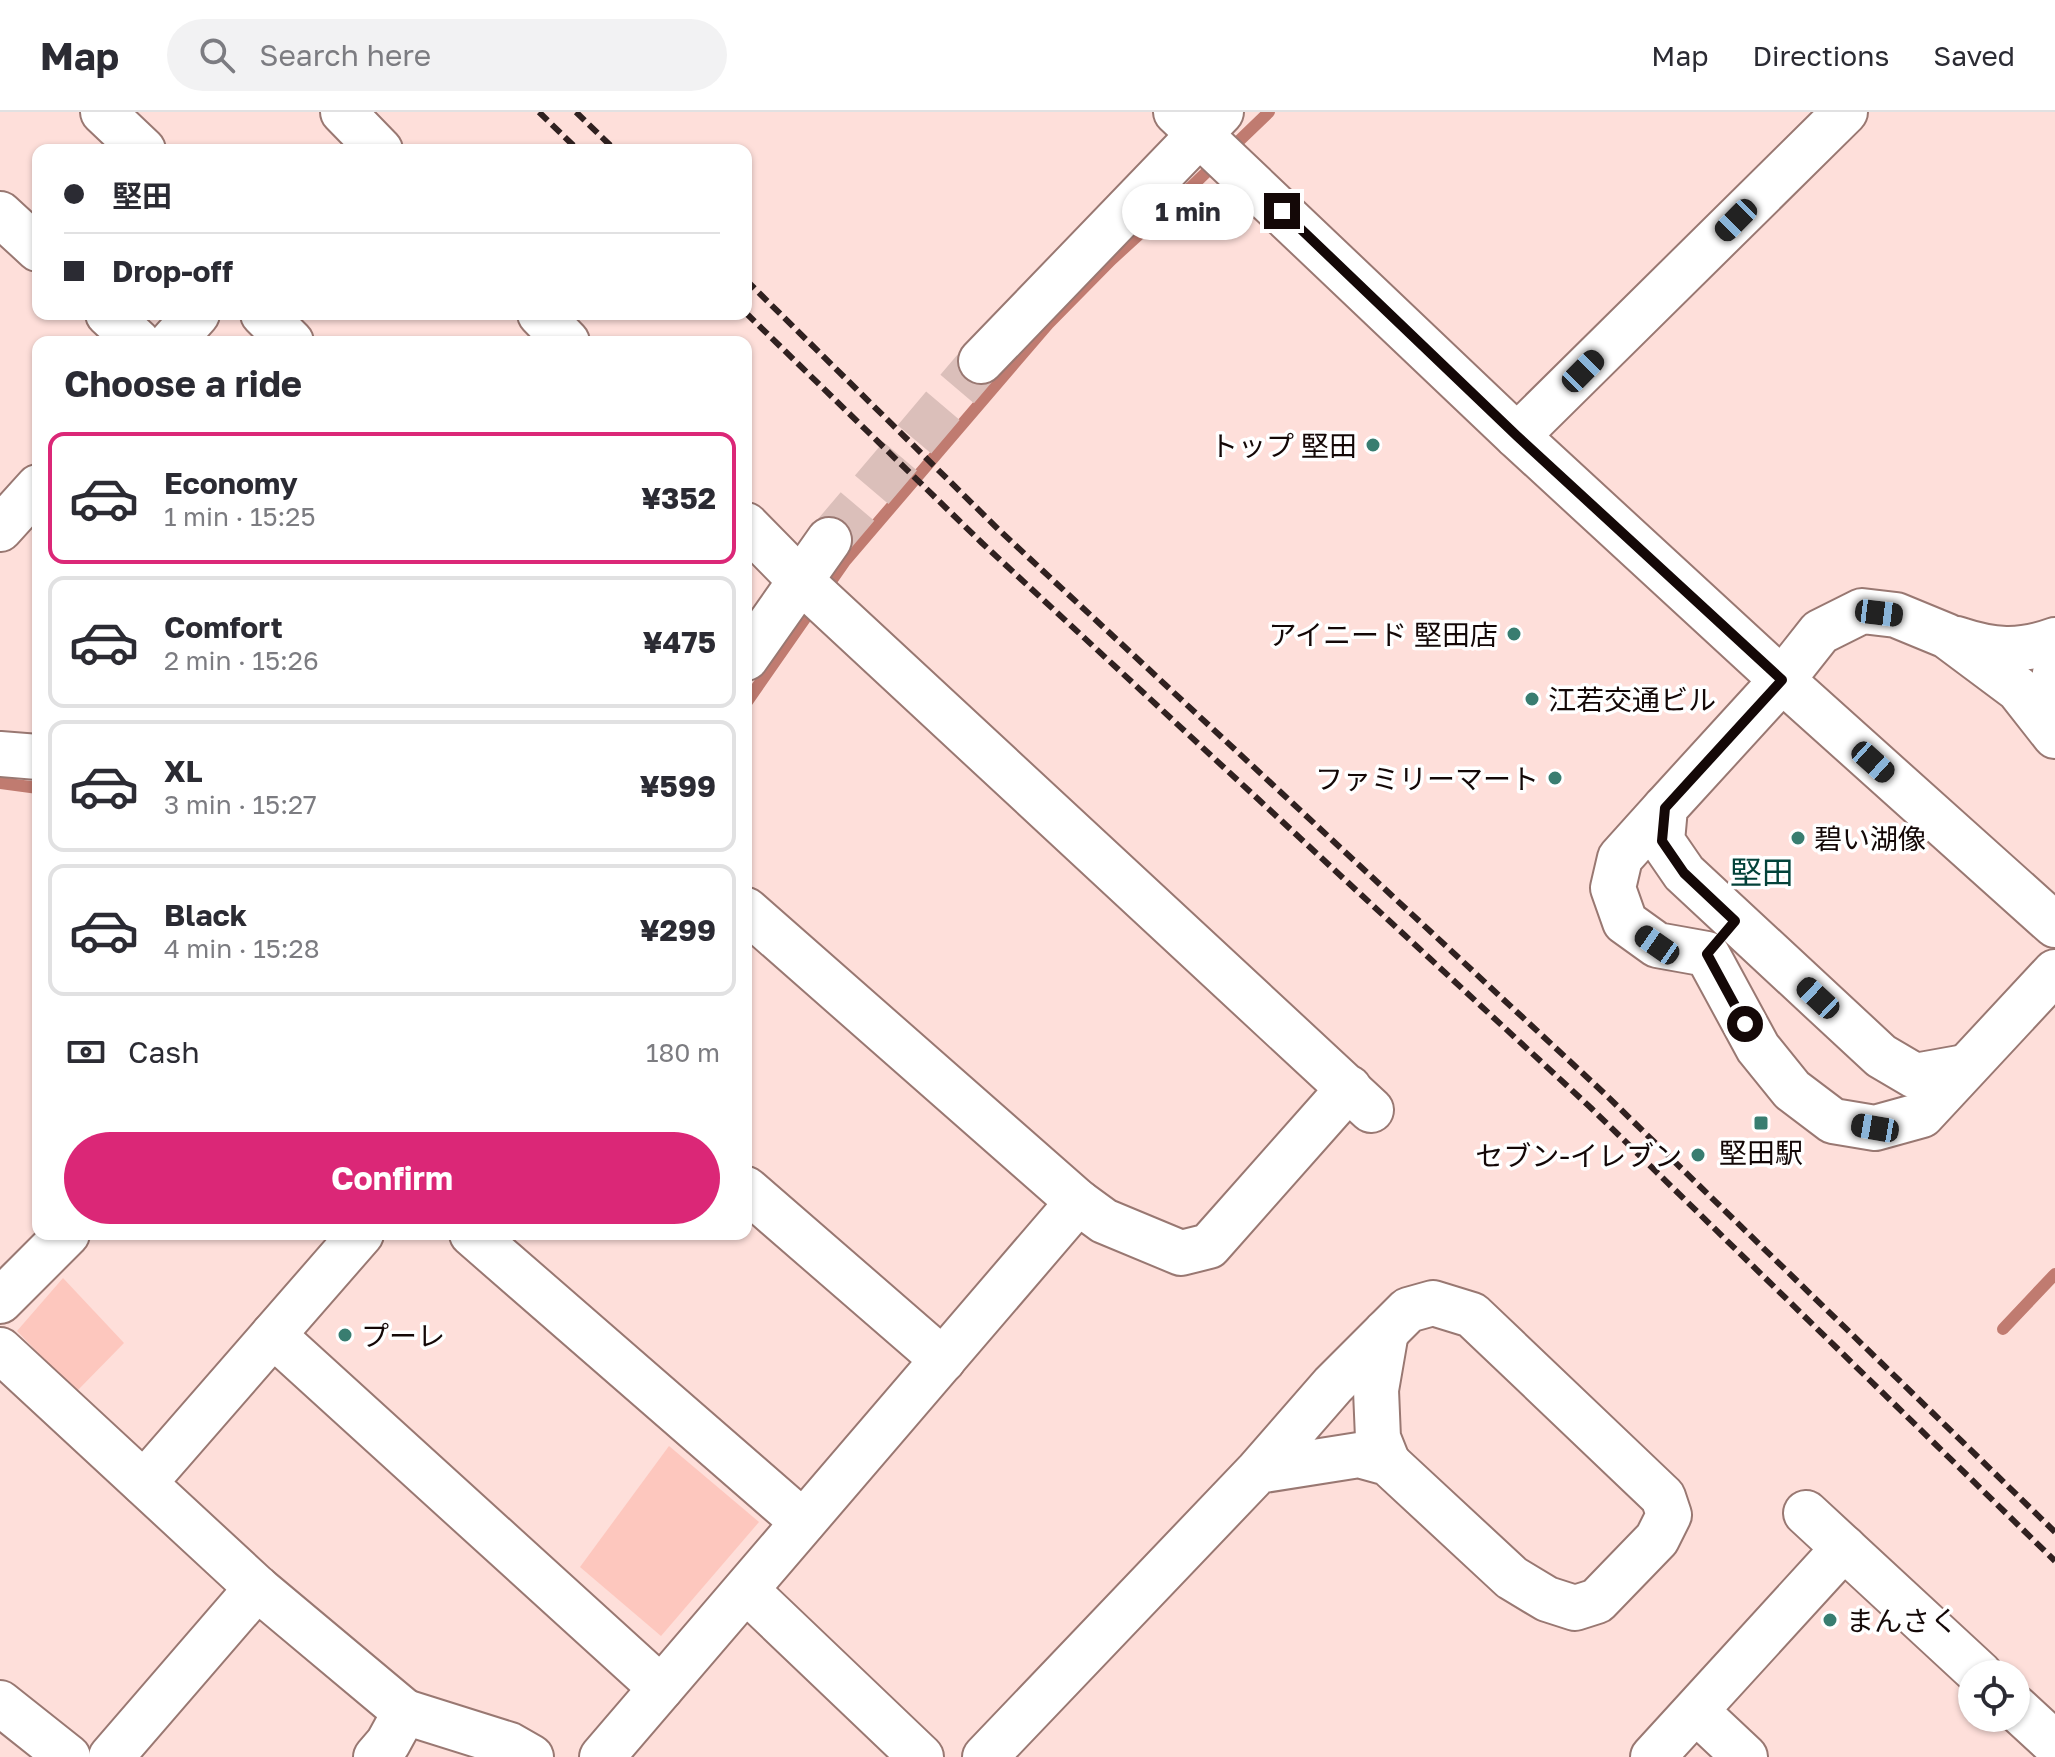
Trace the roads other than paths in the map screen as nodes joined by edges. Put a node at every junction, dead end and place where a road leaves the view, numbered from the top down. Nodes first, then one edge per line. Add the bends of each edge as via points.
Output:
1 (103, 112) edge
2 (1845, 112) edge
3 (1209, 134) edge
4 (137, 144) edge
5 (0, 214) edge
6 (32, 243) edge
7 (114, 320) edge
8 (192, 320) edge
9 (269, 320) edge
10 (546, 320) edge
11 (132, 336) edge
12 (177, 336) edge
13 (285, 336) edge
14 (561, 336) edge
15 (981, 361) tunnel mouth
16 (1517, 436) junction
17 (32, 494) edge
18 (0, 529) edge
19 (752, 531) edge
20 (829, 540) tunnel mouth
21 (816, 595) junction
22 (1947, 636) junction
23 (2055, 640) edge
24 (752, 653) edge
25 (2055, 673) edge
26 (1782, 680) junction
27 (2055, 722) edge
28 (2055, 736) edge
29 (0, 754) edge
30 (32, 757) edge
31 (1665, 808) junction
32 (752, 915) edge
33 (1735, 921) junction
34 (2055, 925) edge
35 (1707, 954) junction
36 (2055, 972) edge
37 (1965, 1067) junction
38 (752, 1194) edge
39 (1078, 1202) junction
40 (61, 1240) edge
41 (356, 1240) edge
42 (479, 1240) edge
43 (0, 1301) edge
44 (1386, 1332) junction
45 (273, 1335) junction
46 (0, 1350) edge
47 (943, 1360) junction
48 (1388, 1463) junction
49 (1258, 1471) junction
50 (144, 1483) junction
51 (1806, 1513) dead end
52 (803, 1522) junction
53 (1844, 1548) junction
54 (257, 1588) junction
55 (746, 1590) junction
56 (1965, 1660) edge
57 (661, 1688) junction
58 (0, 1703) edge
59 (1696, 1711) junction
60 (405, 1712) junction
61 (2030, 1721) edge
62 (2055, 1744) edge
63 (68, 1757) edge
64 (111, 1757) edge
65 (376, 1757) edge
66 (531, 1757) edge
67 (602, 1757) edge
68 (921, 1757) edge
69 (985, 1757) edge
70 (1653, 1757) edge
71 (1745, 1757) edge

1 - 4 street
2 - 16 street
3 - 15 street
3 - 16 street
5 - 6 street
7 - 11 street
8 - 12 street
9 - 13 street
10 - 14 street
16 - 26 street
17 - 18 street
19 - 21 street
20 - 21 street
21 - 24 street
21 - 39 street via 1360,1099 1209,1246 1181,1253 1104,1221
22 - 23 street via 1987,649 2033,648
22 - 26 street via 1896,615 1862,611 1820,632
22 - 28 street via 2018,689
25 - 27 street
26 - 31 street
26 - 34 street
29 - 30 street
31 - 33 street via 1662,841 1684,873
31 - 35 street via 1620,858 1613,888 1625,922 1657,945
32 - 39 street
33 - 35 street
33 - 37 street via 1881,1056 1915,1076
35 - 37 street via 1758,1048 1792,1090 1833,1121 1875,1128 1922,1115
36 - 37 street
38 - 47 street
39 - 47 street
40 - 43 street
41 - 45 street
42 - 52 street
44 - 48 street via 1376,1390 1378,1438
44 - 48 street via 1408,1310 1433,1303 1472,1315 1663,1497 1669,1515 1657,1539 1597,1601 1575,1608 1512,1578
44 - 49 street
45 - 50 street
45 - 57 street
46 - 50 street
47 - 52 street
48 - 49 street via 1359,1455
49 - 69 street
50 - 54 street
51 - 53 street
52 - 55 street
53 - 56 street
53 - 59 street
54 - 60 street
54 - 64 street
55 - 57 street
55 - 68 street
57 - 67 street
58 - 63 street
59 - 70 street
59 - 71 street
60 - 65 street
60 - 66 street via 510,1745
61 - 62 street

